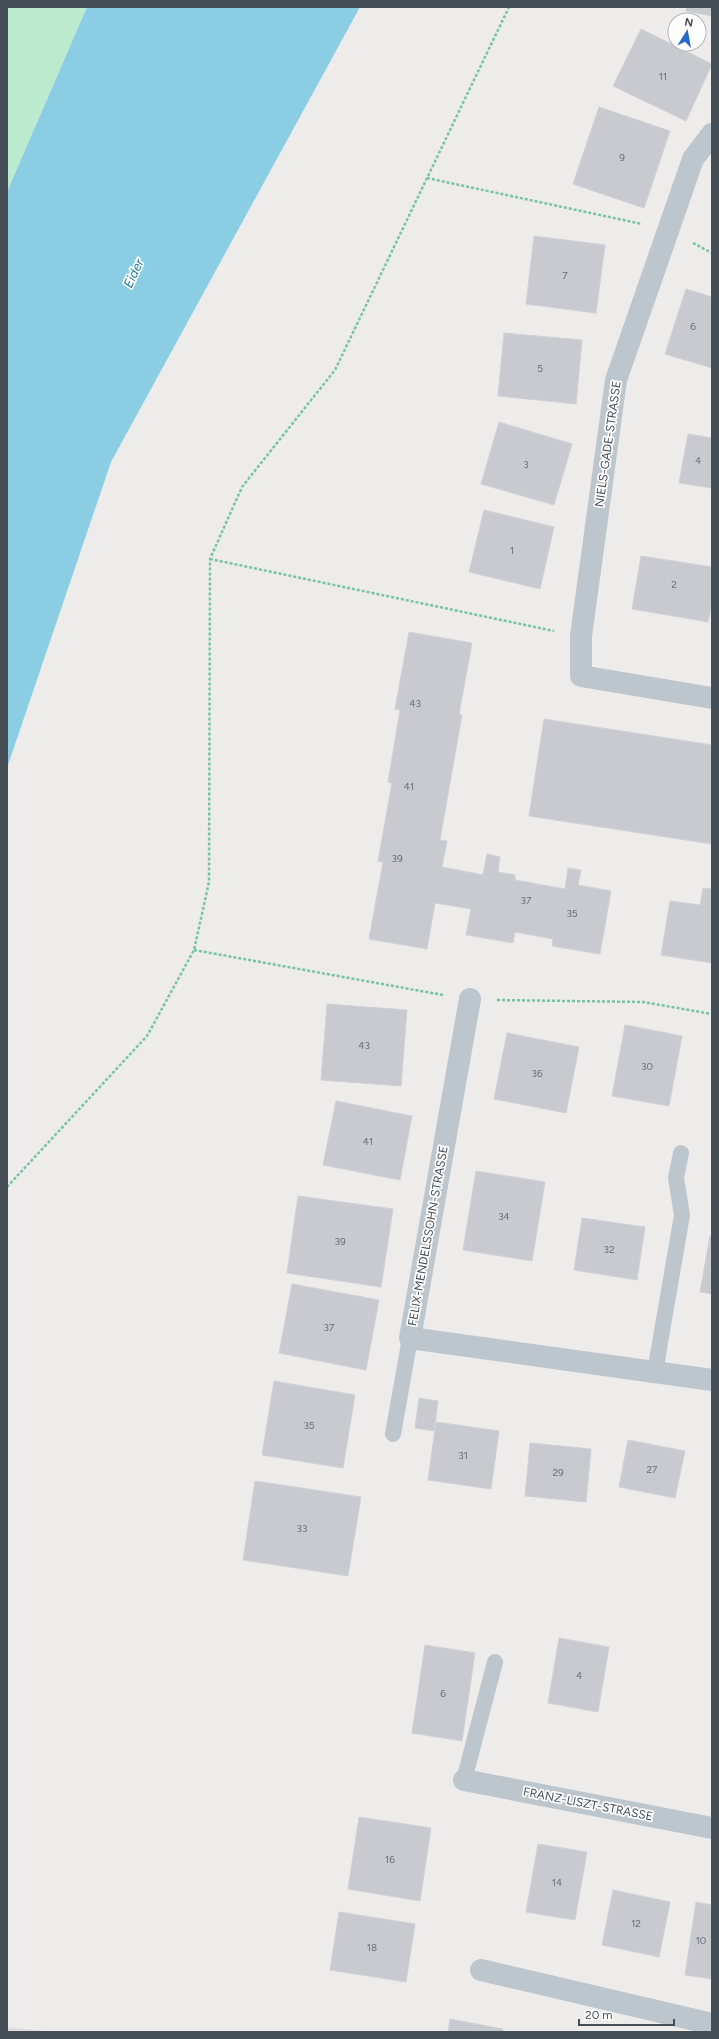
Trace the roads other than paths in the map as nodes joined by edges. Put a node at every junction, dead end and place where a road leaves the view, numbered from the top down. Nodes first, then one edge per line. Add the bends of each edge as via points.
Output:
1 (712, 134) edge
2 (712, 698) edge
3 (470, 1000) dead end
4 (681, 1153) dead end
5 (410, 1338) junction
6 (655, 1372) junction
7 (712, 1380) edge
8 (393, 1434) dead end
9 (495, 1662) dead end
10 (464, 1780) joint
11 (712, 1828) edge
12 (481, 1970) dead end
13 (712, 2024) edge

1 - 2 street, NIELS-GADE-STRASSE via 693,159 616,380 581,636 581,676
3 - 5 street, FELIX-MENDELSSOHN-STRASSE
4 - 6 lane via 676,1178 682,1215
5 - 6 street, FELIX-MENDELSSOHN-STRASSE
5 - 8 lane
6 - 7 street, FELIX-MENDELSSOHN-STRASSE
9 - 10 lane
10 - 11 street, FRANZ-LISZT-STRASSE
12 - 13 street

